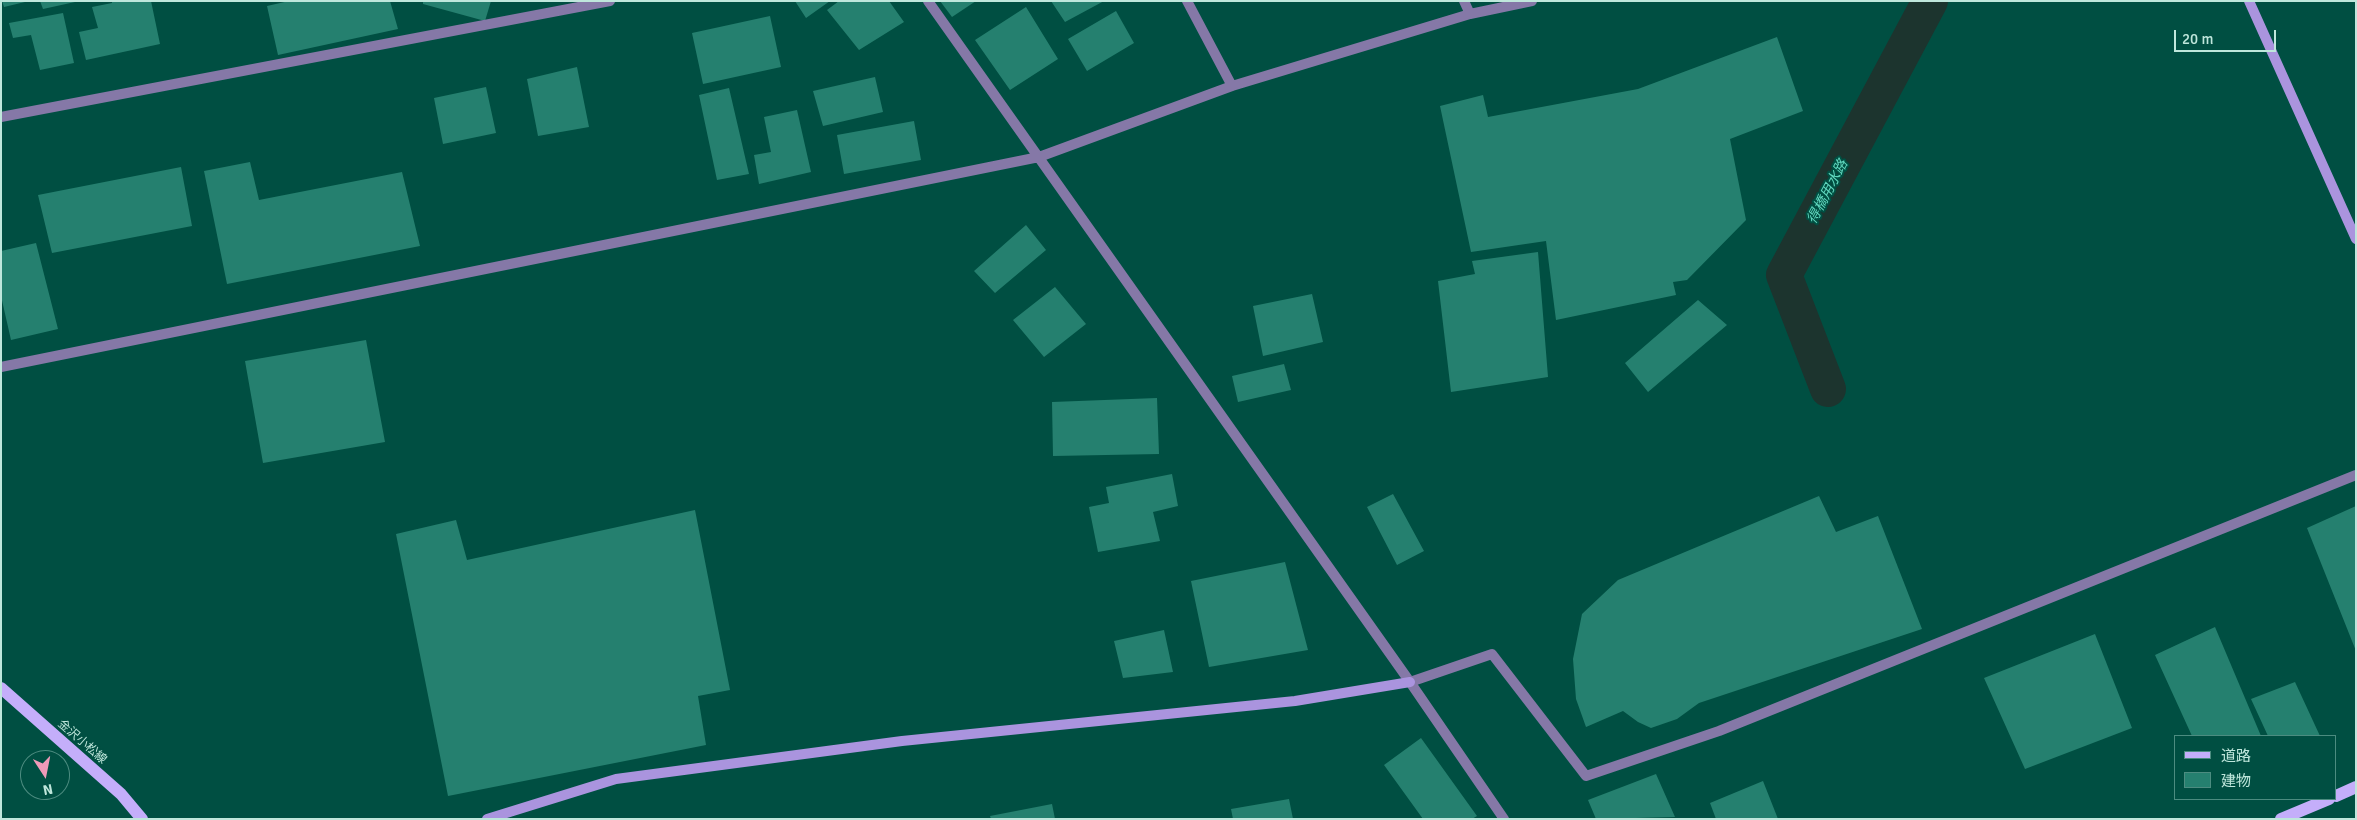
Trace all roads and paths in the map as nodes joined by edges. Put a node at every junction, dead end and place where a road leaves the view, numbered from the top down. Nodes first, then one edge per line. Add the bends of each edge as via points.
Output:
1 (610, 1) edge
2 (928, 1) edge
3 (1187, 1) edge
4 (1464, 1) edge
5 (1532, 1) edge
6 (2249, 1) edge
7 (1470, 14) junction
8 (1232, 86) junction
9 (1, 117) edge
10 (1039, 157) junction
11 (2356, 239) edge
12 (1, 366) edge
13 (2356, 475) edge
14 (1410, 682) junction
15 (1, 688) edge
16 (2356, 787) edge
17 (2337, 796) edge
18 (2327, 800) edge
19 (142, 819) edge
20 (487, 819) edge
21 (1504, 819) edge
22 (2281, 819) edge

1 - 9 street
2 - 10 street
3 - 8 street
4 - 7 street
5 - 7 street
6 - 11 street
7 - 8 street
8 - 10 street
10 - 12 street
10 - 14 street
13 - 14 street via 1719,731 1586,776 1492,654
14 - 20 street via 1295,701 902,741 616,779
14 - 21 street
15 - 19 main road, 金沢小松線 via 121,794
16 - 17 main road
18 - 22 main road

